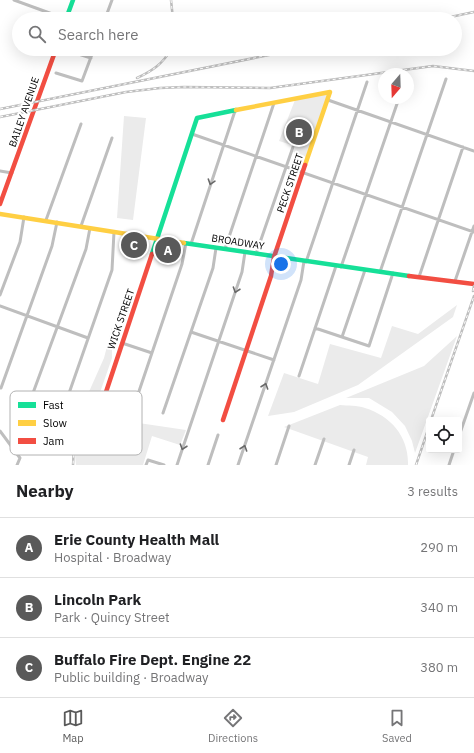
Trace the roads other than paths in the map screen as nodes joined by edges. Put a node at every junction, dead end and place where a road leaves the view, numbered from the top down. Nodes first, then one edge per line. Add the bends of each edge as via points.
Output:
1 (14, 0) edge
2 (73, 0) edge
3 (112, 0) edge
4 (51, 12) edge
5 (69, 12) edge
6 (108, 12) edge
7 (53, 56) edge
8 (86, 56) edge
9 (91, 58) joint
10 (56, 73) dead end
11 (446, 79) dead end
12 (367, 82) dead end
13 (328, 100) junction
14 (274, 103) junction
15 (397, 104) edge
16 (358, 110) junction
17 (235, 111) junction
18 (391, 122) junction
19 (81, 124) dead end
20 (192, 134) junction
21 (427, 135) junction
22 (112, 138) dead end
23 (224, 145) junction
24 (293, 147) dead end
25 (463, 147) junction
26 (474, 151) edge
27 (256, 156) junction
28 (286, 167) junction
29 (0, 172) edge
30 (303, 172) junction
31 (12, 174) junction
32 (333, 183) junction
33 (366, 194) junction
34 (0, 204) edge
35 (402, 207) junction
36 (0, 214) edge
37 (24, 217) junction
38 (46, 220) junction
39 (438, 220) junction
40 (57, 222) junction
41 (80, 226) junction
42 (474, 226) edge
43 (90, 228) junction
44 (473, 231) edge
45 (114, 232) junction
46 (156, 239) junction
47 (188, 244) junction
48 (216, 248) junction
49 (225, 249) junction
50 (245, 252) junction
51 (256, 254) junction
52 (274, 257) junction
53 (305, 261) junction
54 (339, 266) junction
55 (365, 270) junction
56 (380, 272) junction
57 (393, 273) junction
58 (419, 277) junction
59 (455, 281) junction
60 (474, 284) edge
61 (0, 295) edge
62 (0, 306) edge
63 (27, 316) junction
64 (57, 327) junction
65 (315, 328) junction
66 (191, 332) junction
67 (342, 337) junction
68 (88, 338) junction
69 (219, 341) junction
70 (122, 343) junction
71 (246, 350) junction
72 (152, 353) junction
73 (274, 360) junction
74 (299, 376) dead end
75 (1, 388) edge
76 (34, 391) edge
77 (70, 391) edge
78 (106, 391) edge
79 (139, 391) edge
80 (474, 393) edge
81 (163, 413) dead end
82 (223, 420) dead end
83 (289, 426) dead end
84 (462, 427) edge
85 (0, 431) edge
86 (218, 435) dead end
87 (324, 439) dead end
88 (10, 444) edge
89 (354, 450) dead end
90 (453, 453) edge
91 (18, 455) edge
92 (17, 465) edge
93 (146, 465) edge
94 (164, 465) edge
95 (177, 465) edge
96 (208, 465) edge
97 (238, 465) edge
98 (276, 465) edge
99 (316, 465) edge
100 (349, 465) edge
101 (449, 465) edge

1 - 4 street
2 - 5 street
3 - 6 street
7 - 31 street, BAILEY AVENUE
8 - 9 street
9 - 10 street via 82,81
11 - 21 street
12 - 16 street
13 - 14 street, PECK STREET via 330,92
13 - 16 street
13 - 30 street, PECK STREET
14 - 17 street
14 - 27 street
15 - 18 street
16 - 18 street
16 - 32 street
17 - 20 street, WICK STREET via 197,118
17 - 23 street
18 - 21 street
18 - 33 street
19 - 38 street
20 - 23 street
20 - 46 street, WICK STREET
21 - 25 street
21 - 35 street
22 - 41 street
23 - 27 street
23 -> 47 street
24 - 28 street
25 - 26 street
25 - 39 street
27 - 28 street
27 - 49 street
28 - 30 street
28 - 51 street
29 - 31 street
30 - 32 street
30 - 52 street, PECK STREET
31 - 34 street, BAILEY AVENUE
32 - 33 street
32 - 53 street
33 - 35 street
33 - 54 street
35 - 39 street
35 - 56 street
36 - 37 street, BROADWAY
37 - 38 street, BROADWAY
37 - 61 street via 20,242
38 - 40 street, BROADWAY
39 - 44 street
39 - 58 street
40 - 41 street, BROADWAY
40 - 63 street via 52,246
41 - 43 street, BROADWAY
42 - 44 street
43 - 45 street, BROADWAY
43 - 64 street via 86,249
44 - 59 street
45 - 46 street, BROADWAY
45 - 68 street via 112,270
46 - 47 street, BROADWAY
46 - 70 street, WICK STREET
47 - 48 street, BROADWAY
47 - 72 street
48 - 49 street, BROADWAY
48 - 66 street
49 - 50 street, BROADWAY
50 - 51 street, BROADWAY
50 -> 69 street via 242,272
51 - 52 street, BROADWAY
52 - 53 street, BROADWAY
52 - 71 street, PECK STREET via 271,276
53 - 54 street, BROADWAY
53 - 73 street
54 - 55 street, BROADWAY
54 - 65 street
55 - 56 street, BROADWAY
55 - 67 street
56 - 57 street, BROADWAY
57 - 58 street, BROADWAY
57 - 67 street via 368,346
58 - 59 street, BROADWAY
59 - 60 street, BROADWAY
62 - 63 street
63 - 64 street
63 - 75 street
64 - 68 street
64 - 76 street
65 - 67 street
65 - 74 street
66 - 69 street
66 - 81 street
68 - 77 street
69 - 71 street
69 -> 95 street
70 - 72 street
70 - 78 street, WICK STREET
71 - 73 street
71 - 82 street, PECK STREET
72 - 79 street
97 -> 73 street
80 - 84 street
83 - 98 street
85 - 88 street
86 - 96 street
87 - 99 street
89 - 100 street
90 - 101 street
91 - 92 street via 20,458
93 - 94 street via 148,460

